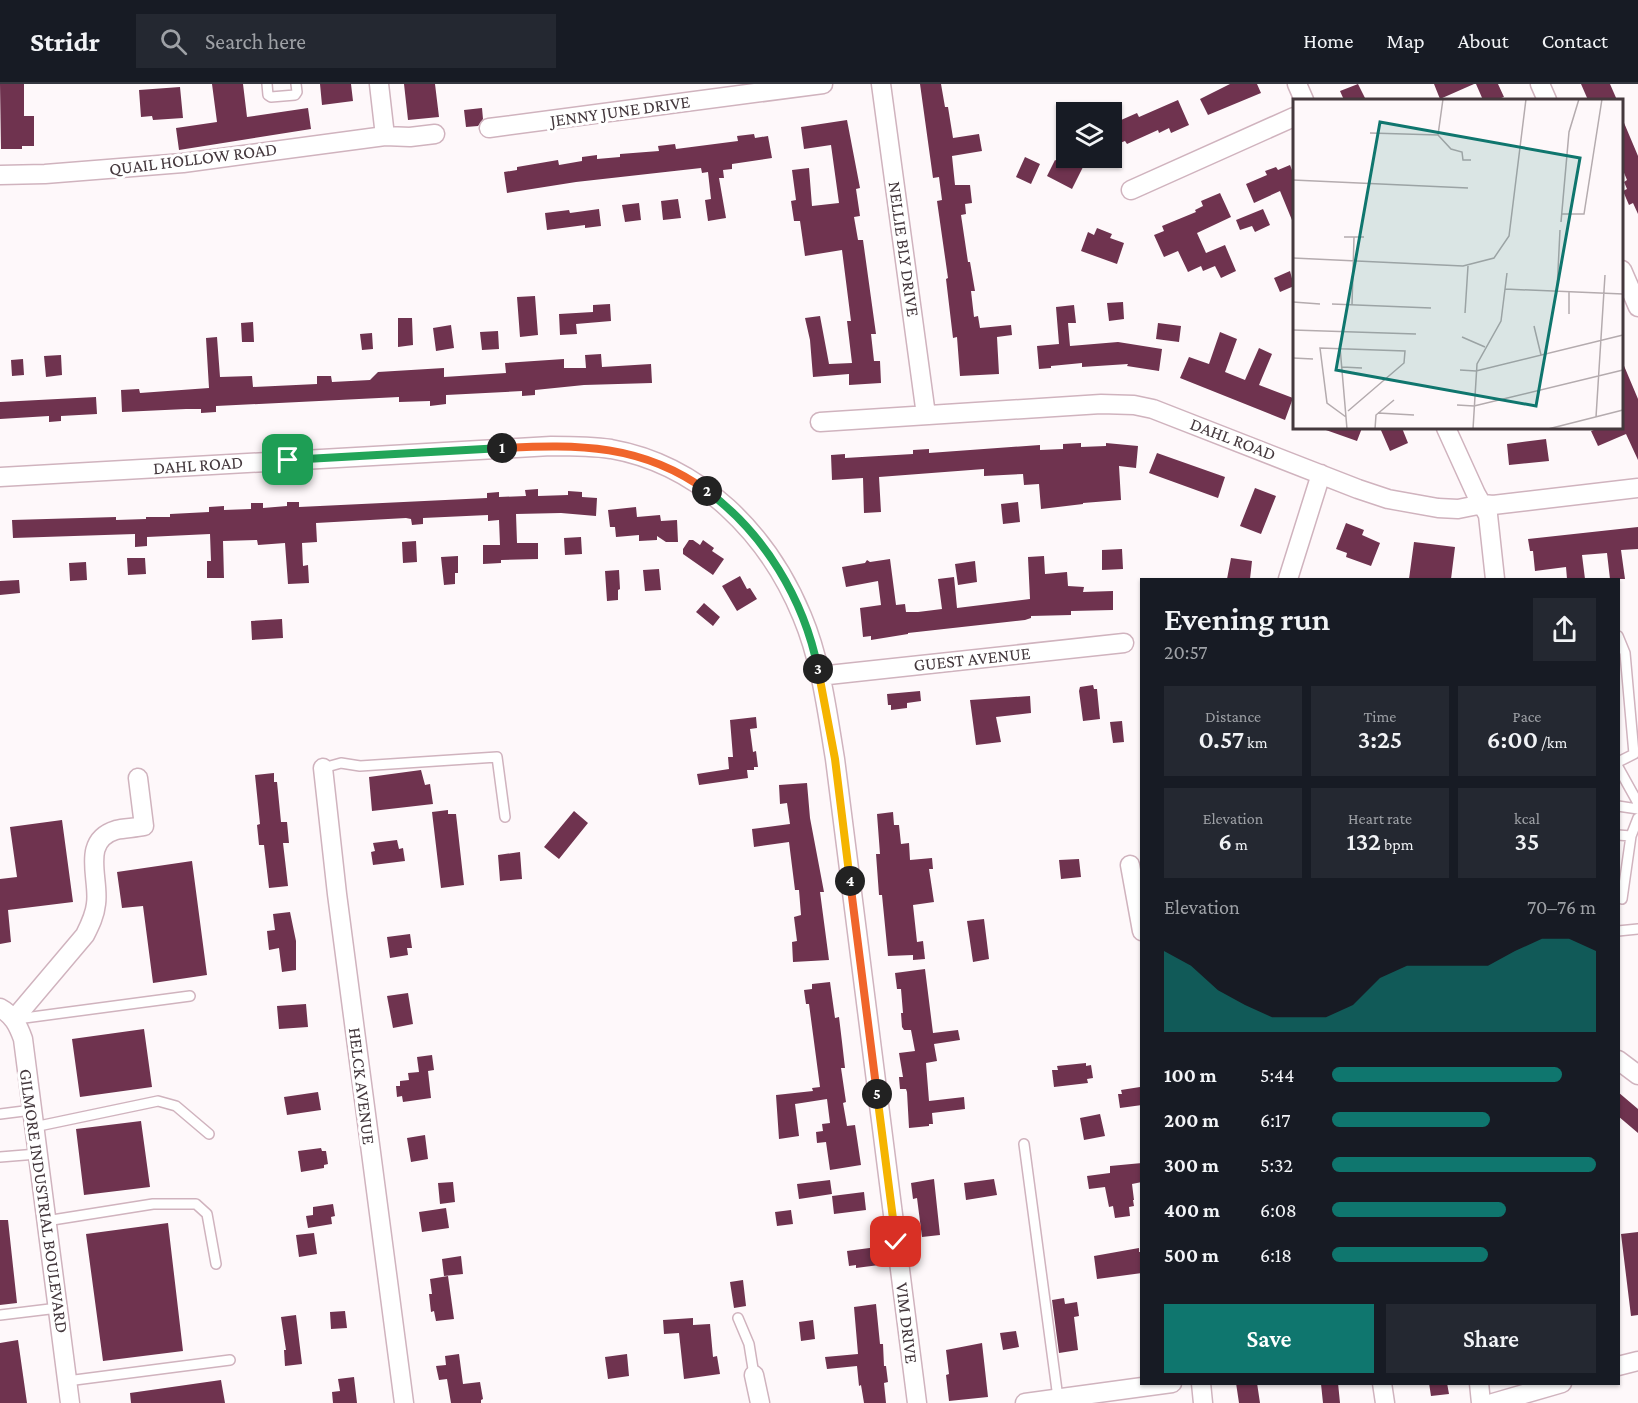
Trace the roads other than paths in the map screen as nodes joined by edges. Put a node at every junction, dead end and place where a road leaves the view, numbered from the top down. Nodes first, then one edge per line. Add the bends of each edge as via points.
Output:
1 (267, 84) edge
2 (296, 84) edge
3 (379, 84) edge
4 (823, 84) edge
5 (881, 84) edge
6 (1297, 84) edge
7 (1540, 84) edge
8 (1304, 99) edge
9 (1547, 99) edge
10 (1293, 117) edge
11 (489, 128) dead end
12 (435, 134) dead end
13 (385, 136) junction
14 (0, 175) edge
15 (1131, 190) dead end
16 (1623, 272) edge
17 (1638, 307) edge
18 (926, 415) junction
19 (820, 422) dead end
20 (1446, 429) edge
21 (1321, 474) junction
22 (0, 477) edge
23 (1638, 488) edge
24 (1483, 504) junction
25 (780, 573) joint
26 (1288, 578) edge
27 (1495, 578) edge
28 (1620, 642) edge
29 (1124, 643) dead end
30 (819, 676) junction
31 (1620, 761) edge
32 (323, 768) joint
33 (1620, 771) edge
34 (138, 778) dead end
35 (1638, 803) edge
36 (1620, 806) edge
37 (1638, 809) edge
38 (505, 817) dead end
39 (1638, 818) edge
40 (1620, 835) edge
41 (1632, 836) junction
42 (1130, 865) dead end
43 (1620, 898) edge
44 (1140, 921) edge
45 (1638, 929) edge
46 (1620, 931) edge
47 (190, 996) dead end
48 (7, 1013) edge
49 (1620, 1062) edge
50 (1638, 1075) edge
51 (0, 1114) edge
52 (33, 1118) junction
53 (209, 1134) dead end
54 (1024, 1144) dead end
55 (37, 1154) junction
56 (0, 1157) edge
57 (46, 1221) junction
58 (216, 1264) dead end
59 (58, 1308) junction
60 (0, 1315) edge
61 (738, 1318) dead end
62 (230, 1360) dead end
63 (1638, 1360) edge
64 (1620, 1365) edge
65 (754, 1375) joint
66 (67, 1382) junction
67 (1157, 1385) edge
68 (1201, 1385) edge
69 (1382, 1385) edge
70 (1479, 1385) edge
71 (1555, 1385) edge
72 (1058, 1398) junction
73 (70, 1403) edge
74 (404, 1403) edge
75 (760, 1403) edge
76 (917, 1403) edge
77 (1025, 1403) edge
78 (1203, 1403) edge
79 (1385, 1403) edge
80 (1481, 1403) edge
81 (1493, 1403) edge

1 - 2 lane via 268,95 272,97 295,95
3 - 13 street
4 - 11 street, JENNY JUNE DRIVE
5 - 18 street, NELLIE BLY DRIVE
6 - 8 street
7 - 9 street
10 - 15 street
12 - 13 street
13 - 14 street, QUAIL HOLLOW ROAD via 183,163
16 - 17 street
18 - 19 street, DAHL ROAD
18 - 21 street, DAHL ROAD via 1134,405 1185,420
20 - 24 street
21 - 24 street, DAHL ROAD via 1421,507 1458,509
21 - 26 street
22 - 25 street, DAHL ROAD via 551,446 610,449 666,466 718,499 766,549
23 - 24 street, DAHL ROAD
24 - 27 street via 1490,525
25 - 30 street, VIM DRIVE via 803,617
28 - 31 lane via 1634,754
29 - 30 street, GUEST AVENUE
30 - 76 street, VIM DRIVE via 835,759
32 - 38 lane via 340,763 360,766 496,757
32 - 74 street, HELCK AVENUE
33 - 35 lane
34 - 48 street via 144,826 116,830 99,842 94,851 96,903 85,935
36 - 37 lane
39 - 41 lane
40 - 41 lane
41 - 43 lane
42 - 44 street
45 - 46 lane
47 - 48 lane
48 - 52 street, GILMORE INDUSTRIAL BOULEVARD via 23,1039
49 - 50 street
51 - 52 lane
52 - 53 lane via 158,1101 176,1106
52 - 55 street, GILMORE INDUSTRIAL BOULEVARD
54 - 72 lane
55 - 56 lane
55 - 57 street, GILMORE INDUSTRIAL BOULEVARD
57 - 58 lane via 153,1204 196,1204 207,1214
57 - 59 street, GILMORE INDUSTRIAL BOULEVARD
59 - 60 lane
59 - 66 street, GILMORE INDUSTRIAL BOULEVARD
61 - 65 lane via 749,1344
62 - 66 lane
63 - 64 street
65 - 75 street
66 - 73 street, GILMORE INDUSTRIAL BOULEVARD
67 - 72 street
68 - 78 street
69 - 79 street
70 - 80 street
71 - 81 street
72 - 77 street

